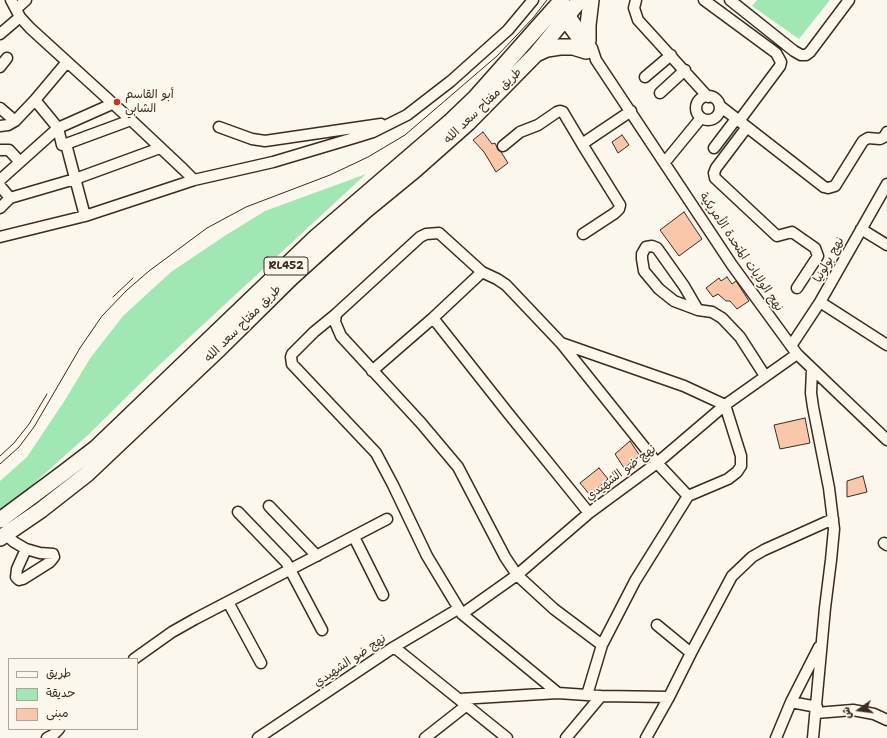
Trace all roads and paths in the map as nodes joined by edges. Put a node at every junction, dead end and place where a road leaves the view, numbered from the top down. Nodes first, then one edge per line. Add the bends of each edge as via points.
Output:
1 (26, 0) edge
2 (533, 0) edge
3 (580, 0) edge
4 (591, 0) edge
5 (636, 0) edge
6 (704, 0) edge
7 (730, 0) edge
8 (849, 0) edge
9 (741, 4) edge
10 (16, 9) edge
11 (562, 9) edge
12 (0, 34) edge
13 (590, 50) junction
14 (536, 54) junction
15 (671, 55) junction
16 (7, 58) dead end
17 (67, 62) junction
18 (0, 67) edge
19 (685, 70) junction
20 (645, 77) dead end
21 (660, 93) dead end
22 (708, 97) junction
23 (35, 100) junction
24 (112, 104) junction
25 (720, 106) junction
26 (0, 108) edge
27 (631, 111) junction
28 (701, 118) junction
29 (131, 120) junction
30 (737, 120) junction
31 (15, 121) junction
32 (395, 121) junction
33 (0, 126) edge
34 (220, 127) dead end
35 (747, 127) junction
36 (58, 128) junction
37 (887, 132) edge
38 (66, 144) junction
39 (582, 144) junction
40 (503, 146) dead end
41 (160, 148) junction
42 (714, 148) dead end
43 (0, 150) edge
44 (20, 162) junction
45 (665, 162) junction
46 (75, 179) junction
47 (0, 180) edge
48 (194, 180) junction
49 (887, 184) edge
50 (0, 186) edge
51 (10, 198) junction
52 (0, 208) edge
53 (85, 216) junction
54 (861, 229) junction
55 (582, 234) dead end
56 (0, 237) edge
57 (887, 245) edge
58 (482, 272) junction
59 (797, 288) dead end
60 (820, 302) junction
61 (698, 310) junction
62 (336, 314) junction
63 (433, 318) junction
64 (561, 343) junction
65 (887, 345) edge
66 (794, 350) junction
67 (812, 369) junction
68 (372, 371) junction
69 (765, 376) junction
70 (725, 405) junction
71 (887, 440) edge
72 (657, 463) junction
73 (688, 496) junction
74 (269, 506) dead end
75 (238, 512) dead end
76 (589, 512) junction
77 (387, 519) dead end
78 (833, 519) junction
79 (0, 520) edge
80 (3, 536) edge
81 (354, 537) junction
82 (26, 550) dead end
83 (317, 556) junction
84 (290, 570) junction
85 (517, 575) junction
86 (383, 595) dead end
87 (228, 602) junction
88 (460, 612) junction
89 (657, 625) dead end
90 (322, 630) dead end
91 (822, 642) junction
92 (602, 645) junction
93 (394, 647) junction
94 (691, 653) junction
95 (135, 658) edge
96 (261, 663) dead end
97 (558, 692) junction
98 (587, 695) junction
99 (601, 696) junction
100 (669, 697) junction
101 (463, 702) junction
102 (791, 702) junction
103 (816, 710) junction
104 (887, 720) edge
105 (258, 738) edge
106 (425, 738) edge
107 (507, 738) edge
108 (566, 738) edge
109 (646, 738) edge
110 (776, 738) edge
111 (814, 738) edge

1 - 10 street
2 - 32 street via 508,30 480,56 423,103
3 - 11 highway, طريق مفتاح سعد الله / RL452
4 - 13 highway via 588,25
5 - 15 street via 634,8 638,20
6 - 30 street via 776,53 781,62
7 - 9 street
8 - 9 street via 806,55 794,51
10 - 12 street
10 - 17 street via 30,28
11 - 13 street, نهج الولايات المتحدة الأمريكية
11 - 14 highway, طريق مفتاح سعد الله / RL452
11 - 79 highway, طريق مفتاح سعد الله / RL452 via 451,121 315,238 96,448
13 - 14 highway via 560,47
13 - 27 street, نهج الولايات المتحدة الأمريكية
14 - 80 highway, طريق مفتاح سعد الله / RL452 via 468,123 291,278 87,474
15 - 19 street
15 - 20 street
16 - 18 street
17 - 23 street
17 - 24 street
19 - 21 street
19 - 22 street
22 - 25 street via 715,99
22 - 28 street via 700,100 697,107
23 - 31 street
23 - 36 street
24 - 29 street
24 - 36 street
25 - 28 street via 716,117 709,120
25 - 30 street
26 - 31 street
27 - 39 street
27 - 45 street, نهج الولايات المتحدة الأمريكية
28 - 45 street
29 - 38 street
29 - 41 street
30 - 35 street
30 - 42 street
31 - 33 street
32 - 34 street via 265,141
32 - 48 street via 336,144
35 - 37 street via 828,188 835,186 864,141 868,138 880,139
35 - 59 street via 716,168 715,178 777,236 792,232 815,248 818,256
36 - 38 street via 62,144
36 - 44 street
38 - 46 street
39 - 40 street via 560,111 538,125 520,132
39 - 55 street via 620,205 615,213
41 - 46 street
41 - 48 street
43 - 44 street via 9,150
44 - 47 street
45 - 66 street, نهج الولايات المتحدة الأمريكية via 732,265
46 - 51 street
46 - 53 street
48 - 53 street
49 - 54 street, نهج بولونيا
50 - 51 street
51 - 52 street
53 - 56 street
54 - 57 street
54 - 60 street, نهج بولونيا
58 - 62 street via 439,233 426,234
58 - 63 street
58 - 64 street via 506,285
60 - 65 street
60 - 66 street, نهج بولونيا
61 - 61 street via 674,301 659,289 644,271 642,254 646,247 655,247 662,254
61 - 69 street via 712,312 732,326
62 - 68 street via 337,329 341,336
62 - 88 street via 292,354 292,364 376,453 427,556
63 - 68 street
63 - 76 street
64 - 70 street via 684,386
64 - 72 street
66 - 67 street, نهج الولايات المتحدة الأمريكية
66 - 69 street, نهج ضو الشهيدي
67 - 71 street, نهج الولايات المتحدة الأمريكية
67 - 78 street via 811,393
68 - 85 street via 458,467
69 - 70 street, نهج ضو الشهيدي
70 - 72 street, نهج ضو الشهيدي
70 - 73 street via 741,456 741,466 728,479
72 - 73 street
72 - 76 street, نهج ضو الشهيدي
73 - 92 street via 635,582
74 - 83 street
75 - 84 street via 286,562
76 - 85 street, نهج ضو الشهيدي
77 - 81 street
78 - 91 street via 832,560
78 - 94 street via 764,550 741,566 732,576
80 - 82 street
81 - 83 street
81 - 86 street
83 - 84 street
84 - 87 street
84 - 90 street
85 - 88 street, نهج ضو الشهيدي
85 - 92 street via 554,609
87 - 95 street via 172,632
87 - 96 street
88 - 93 street, نهج ضو الشهيدي
88 - 97 street
89 - 94 street
91 - 102 street
91 - 103 street
92 - 98 street
93 - 101 street
93 - 105 street, نهج ضو الشهيدي
94 - 100 street
97 - 98 street
97 - 101 street
98 - 99 street
99 - 100 street
99 - 108 street
100 - 109 street
101 - 106 street
101 - 107 street
102 - 103 street
102 - 110 street
103 - 104 street via 870,712
103 - 111 street

